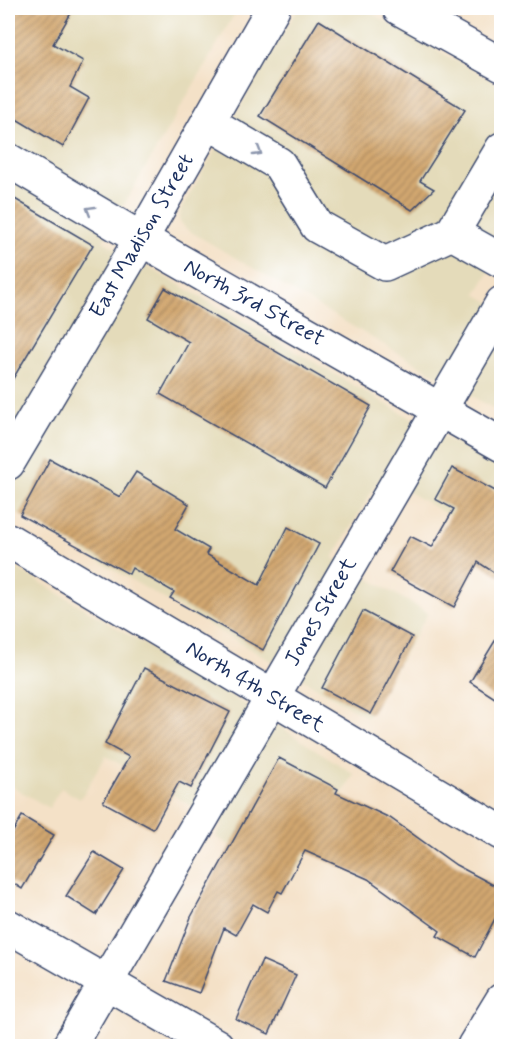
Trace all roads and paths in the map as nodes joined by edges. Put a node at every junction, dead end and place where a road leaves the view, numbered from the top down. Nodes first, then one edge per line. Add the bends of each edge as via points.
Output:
1 (273, 8) edge
2 (399, 8) edge
3 (501, 66) edge
4 (208, 122) junction
5 (501, 149) edge
6 (8, 160) edge
7 (452, 233) junction
8 (141, 240) junction
9 (501, 261) edge
10 (501, 303) edge
11 (440, 408) junction
12 (501, 445) edge
13 (8, 463) edge
14 (8, 540) edge
15 (271, 697) junction
16 (501, 833) edge
17 (8, 926) edge
18 (105, 982) junction
19 (501, 1000) edge
20 (69, 1047) edge
21 (217, 1047) edge
22 (474, 1047) edge

1 - 4 street, East Madison Street
2 - 3 street
4 -> 7 street via 279,164 317,226 385,264
4 - 8 street, East Madison Street
5 - 7 street
8 -> 6 street, North 3rd Street
7 - 9 street
8 - 11 street, North 3rd Street
8 - 13 street, East Madison Street
10 - 11 street, Jones Street
11 - 12 street, North 3rd Street
11 - 15 street, Jones Street
14 - 15 street, North 4th Street
15 - 16 street, North 4th Street
15 - 18 street, Jones Street
17 - 18 street
18 - 20 street, Jones Street
18 - 21 street
19 - 22 street

